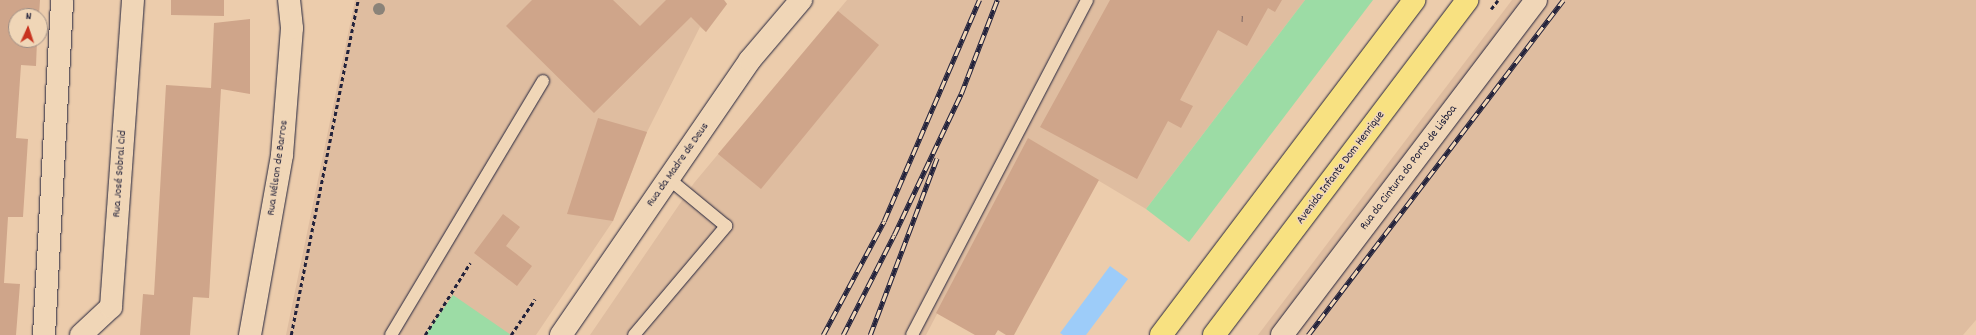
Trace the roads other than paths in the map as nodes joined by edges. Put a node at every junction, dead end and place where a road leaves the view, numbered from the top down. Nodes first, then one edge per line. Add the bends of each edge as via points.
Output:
1 (62, 0) edge
2 (132, 0) edge
3 (289, 0) edge
4 (801, 0) edge
5 (1087, 0) edge
6 (1414, 0) edge
7 (1467, 0) edge
8 (1536, 0) edge
9 (544, 81) dead end
10 (669, 179) junction
11 (44, 335) edge
12 (81, 335) edge
13 (250, 335) edge
14 (391, 335) edge
15 (561, 335) edge
16 (634, 335) edge
17 (912, 335) edge
18 (1161, 335) edge
19 (1214, 335) edge
20 (1282, 335) edge

1 - 11 street
2 - 12 street, Rua José Sobral Cid via 111,307
3 - 13 street, Rua Nélson de Barros via 292,28 282,155
4 - 10 street, Rua da Madre de Deus via 750,60
5 - 17 lane
6 - 18 main road
7 - 19 main road, Avenida Infante Dom Henrique
8 - 20 street, Rua da Cintura do Porto de Lisboa
9 - 14 lane
10 - 15 street, Rua da Madre de Deus
10 - 16 lane via 726,226

